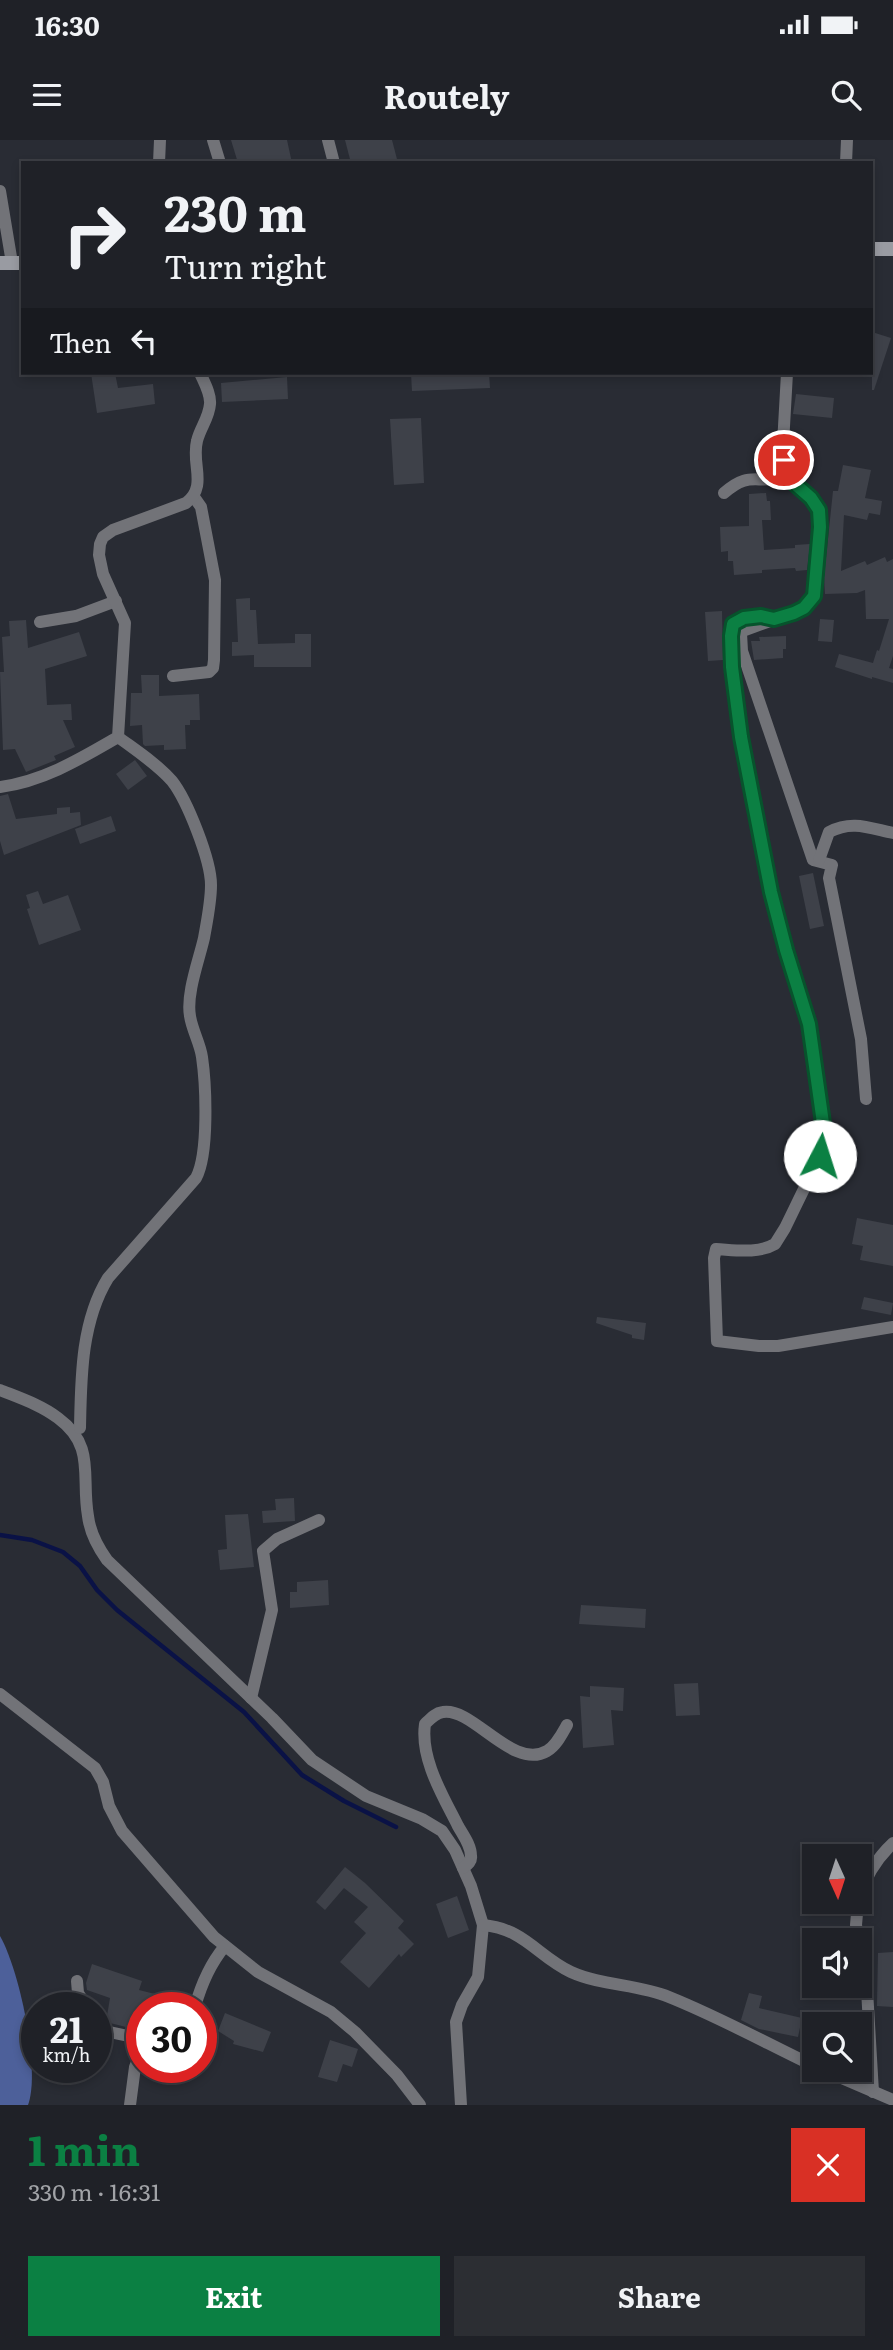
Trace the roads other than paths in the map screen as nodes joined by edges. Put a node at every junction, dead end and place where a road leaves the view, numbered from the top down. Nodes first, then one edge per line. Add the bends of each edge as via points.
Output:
1 (160, 140) edge
2 (213, 140) edge
3 (328, 140) edge
4 (847, 140) edge
5 (159, 161) edge
6 (219, 161) edge
7 (333, 161) edge
8 (846, 161) edge
9 (0, 191) edge
10 (873, 249) edge
11 (893, 249) edge
12 (12, 263) edge
13 (201, 375) edge
14 (787, 375) edge
15 (786, 476) junction
16 (724, 493) dead end
17 (194, 497) junction
18 (116, 601) junction
19 (774, 619) junction
20 (40, 622) dead end
21 (173, 676) dead end
22 (118, 737) junction
23 (0, 787) edge
24 (893, 832) edge
25 (819, 860) junction
26 (866, 1099) dead end
27 (893, 1327) edge
28 (0, 1390) edge
29 (80, 1428) dead end
30 (319, 1520) dead end
31 (0, 1694) edge
32 (251, 1699) junction
33 (567, 1725) dead end
34 (893, 1843) edge
35 (872, 1867) edge
36 (463, 1868) junction
37 (483, 1925) junction
38 (225, 1946) junction
39 (76, 1981) dead end
40 (78, 1992) edge
41 (199, 1992) edge
42 (867, 1998) edge
43 (802, 2060) edge
44 (850, 2082) edge
45 (133, 2083) edge
46 (873, 2092) junction
47 (893, 2100) edge
48 (130, 2105) edge
49 (420, 2105) edge
50 (461, 2105) edge

1 - 5 street
2 - 6 street
3 - 7 street
4 - 8 street
9 - 12 street
10 - 11 main road
13 - 17 street via 210,405 196,442
14 - 15 street
15 - 16 street via 741,479
15 - 19 street via 819,510 816,578 809,604
17 - 18 street via 103,537 103,574
17 - 21 street via 201,508 215,580 214,660 209,672
18 - 20 street via 76,616
18 - 22 street via 126,632
19 - 25 street via 741,633 742,651 813,860
19 - 27 street via 752,617 733,624 733,688 771,892 809,1024 823,1145 775,1244 749,1250 716,1249 717,1341 778,1346
22 - 23 street via 60,770 24,784
22 - 29 street via 171,780 183,797 210,875 204,936 189,1002 202,1055 204,1149 197,1178 98,1294 86,1340
24 - 25 street via 841,826 829,832
25 - 26 street via 832,865 829,878 861,1039
28 - 32 street via 47,1410 76,1433 87,1469 87,1513 97,1545 107,1560
30 - 32 street via 277,1539 263,1551 272,1610
31 - 38 street via 95,1768 122,1831
32 - 36 street via 331,1775 442,1831
33 - 36 street via 548,1751 536,1755 503,1743 458,1714 445,1711 425,1724 425,1743 439,1790 472,1856
34 - 35 street
36 - 37 street
37 - 43 street via 511,1931 569,1971 668,1996
37 - 50 street via 478,1977 456,2022
38 - 41 street
38 - 49 street via 276,1984 331,2012 397,2075
39 - 40 street
42 - 46 street
44 - 46 street
45 - 48 street
46 - 47 street

